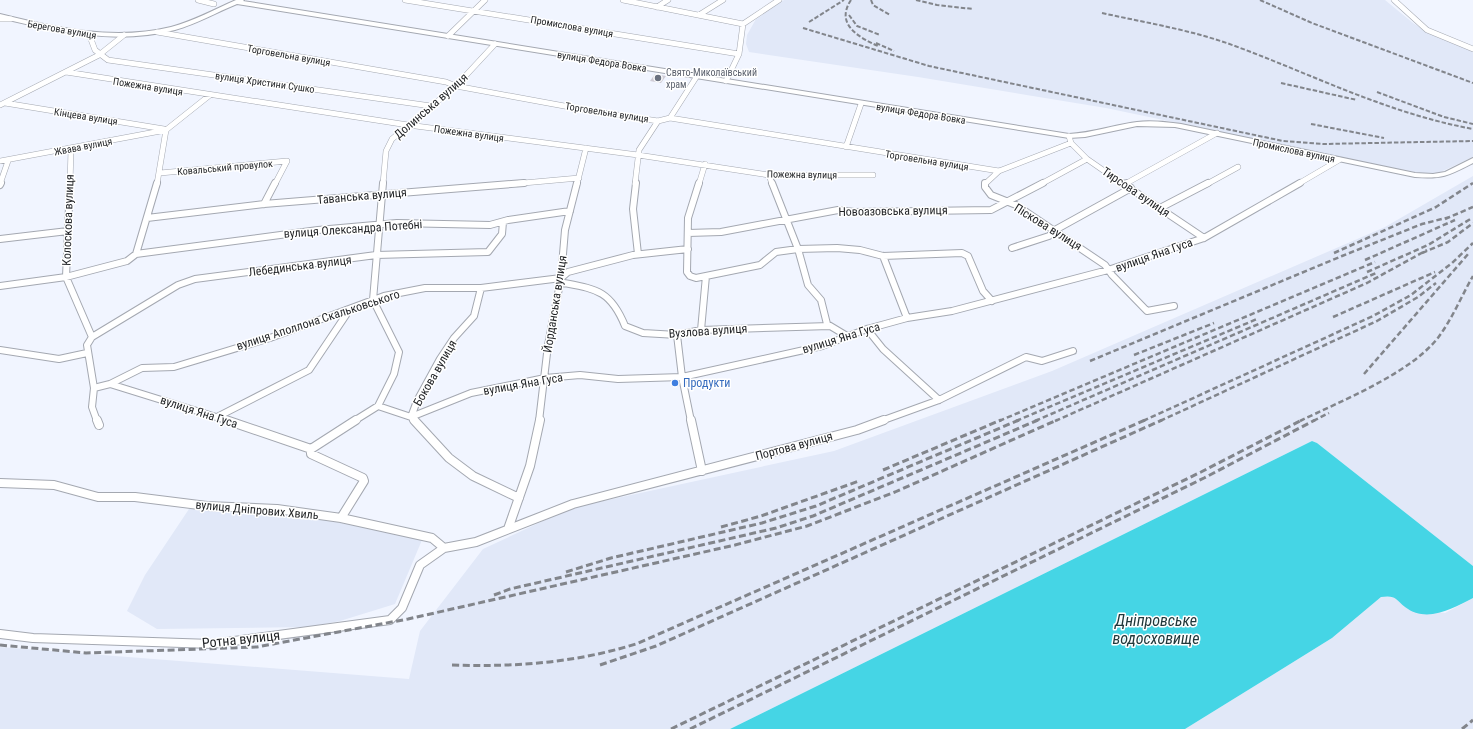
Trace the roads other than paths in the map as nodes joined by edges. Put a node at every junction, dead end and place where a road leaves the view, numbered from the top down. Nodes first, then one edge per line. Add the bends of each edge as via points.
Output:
1 (198, 0) edge
2 (405, 0) edge
3 (485, 0) edge
4 (623, 0) edge
5 (668, 0) edge
6 (723, 0) edge
7 (779, 0) edge
8 (1394, 0) edge
9 (239, 1) edge
10 (214, 4) dead end
11 (657, 7) junction
12 (474, 10) junction
13 (699, 15) junction
14 (0, 16) edge
15 (11, 19) junction
16 (0, 20) edge
17 (743, 24) junction
18 (158, 32) junction
19 (89, 34) junction
20 (124, 35) junction
21 (448, 36) junction
22 (495, 44) junction
23 (1473, 49) edge
24 (740, 54) junction
25 (99, 55) junction
26 (66, 72) junction
27 (697, 76) junction
28 (726, 81) junction
29 (456, 86) junction
30 (210, 95) junction
31 (3, 104) edge
32 (861, 104) junction
33 (431, 106) junction
34 (670, 118) junction
35 (658, 120) junction
36 (1156, 123) joint
37 (408, 125) junction
38 (166, 130) junction
39 (1218, 133) junction
40 (1070, 140) junction
41 (846, 147) junction
42 (586, 148) junction
43 (71, 149) junction
44 (638, 155) junction
45 (1087, 159) junction
46 (8, 160) junction
47 (1339, 160) junction
48 (1473, 160) edge
49 (0, 161) edge
50 (704, 164) junction
51 (1238, 167) dead end
52 (998, 171) junction
53 (160, 173) junction
54 (769, 175) junction
55 (873, 176) dead end
56 (579, 178) junction
57 (1124, 184) junction
58 (0, 185) edge
59 (1131, 188) junction
60 (382, 194) junction
61 (1006, 203) junction
62 (264, 204) junction
63 (1160, 208) junction
64 (570, 211) junction
65 (147, 218) junction
66 (786, 219) junction
67 (503, 222) junction
68 (379, 224) junction
69 (1056, 230) junction
70 (68, 232) junction
71 (688, 233) junction
72 (1204, 238) junction
73 (0, 239) edge
74 (1012, 248) dead end
75 (688, 249) junction
76 (798, 250) junction
77 (136, 254) junction
78 (638, 254) junction
79 (376, 256) junction
80 (884, 256) junction
81 (1108, 270) junction
82 (706, 276) junction
83 (66, 277) junction
84 (560, 280) junction
85 (0, 286) edge
86 (481, 288) junction
87 (373, 300) junction
88 (992, 302) junction
89 (1174, 306) dead end
90 (346, 310) junction
91 (907, 318) junction
92 (830, 326) junction
93 (867, 329) junction
94 (701, 330) junction
95 (677, 335) junction
96 (847, 336) junction
97 (92, 337) junction
98 (0, 350) edge
99 (1073, 351) dead end
100 (88, 353) junction
101 (682, 377) junction
102 (545, 378) junction
103 (110, 384) junction
104 (94, 388) junction
105 (939, 400) junction
106 (378, 406) junction
107 (217, 416) junction
108 (411, 417) junction
109 (99, 425) dead end
110 (311, 449) junction
111 (702, 470) junction
112 (0, 483) edge
113 (519, 498) junction
114 (341, 518) junction
115 (508, 529) junction
116 (444, 548) junction
117 (0, 634) edge

1 - 10 street
2 - 12 street, Промислова вулиця
3 - 12 street
4 - 11 street
5 - 11 street
6 - 13 street
7 - 17 street
8 - 23 street via 1428,30
9 - 18 street, Берегова вулиця
9 - 21 street, вулиця Федора Вовка
11 - 13 street
12 - 21 street
12 - 24 street, Промислова вулиця
13 - 17 street
14 - 15 street, Берегова вулиця
15 - 16 street
15 - 19 street, Берегова вулиця
17 - 24 street
18 - 20 street, Берегова вулиця
18 - 29 street, Торговельна вулиця via 446,82
19 - 20 street, Берегова вулиця
19 - 25 street via 90,45
20 - 25 street
21 - 22 street, вулиця Федора Вовка
22 - 27 street, вулиця Федора Вовка
22 - 29 street, Долинська вулиця
24 - 28 street
25 - 26 street
25 - 33 street, вулиця Христини Сушко via 108,60
26 - 30 street, Пожежна вулиця
26 - 31 street
27 - 28 street, вулиця Федора Вовка
27 - 34 street
28 - 32 street, вулиця Федора Вовка
29 - 33 street, Долинська вулиця
29 - 35 street, Торговельна вулиця via 586,110
30 - 37 street, Пожежна вулиця
30 - 38 street
31 - 38 street, Кінцева вулиця
32 - 40 street, вулиця Федора Вовка
32 - 41 street
33 - 37 street, Долинська вулиця
34 - 35 street, Торговельна вулиця
34 - 41 street, Торговельна вулиця
35 - 44 street
36 - 39 street, Промислова вулиця
36 - 40 street, вулиця Федора Вовка via 1132,124
37 - 42 street, Пожежна вулиця
37 - 60 street, Долинська вулиця via 392,139 386,151
38 - 43 street, Жвава вулиця
38 - 53 street
39 - 47 street, Промислова вулиця
39 - 57 street
40 - 45 street, Тирсова вулиця
40 - 52 street, Торговельна вулиця
41 - 52 street, Торговельна вулиця
42 - 44 street, Пожежна вулиця
42 - 56 street, Йорданська вулиця
43 - 46 street, Жвава вулиця
43 - 70 street, Колоскова вулиця
44 - 50 street, Пожежна вулиця
44 - 78 street via 633,209
45 - 57 street, Тирсова вулиця
45 - 61 street, Новоазовська вулиця
46 - 49 street, Жвава вулиця
46 - 58 street
47 - 48 street, Промислова вулиця via 1433,176 1448,174
47 - 72 street, вулиця Яна Гуса
50 - 54 street, Пожежна вулиця
50 - 71 street via 688,218
51 - 63 street
52 - 61 street, Піскова вулиця via 987,178 984,186 990,194
53 - 62 street, Ковальський провулок via 287,161
53 - 65 street
54 - 55 street, Пожежна вулиця
54 - 66 street
56 - 60 street, Таванська вулиця
56 - 64 street, Йорданська вулиця
57 - 59 street, Тирсова вулиця
59 - 63 street, Тирсова вулиця
59 - 69 street
60 - 62 street, Таванська вулиця
60 - 68 street, Долинська вулиця
61 - 66 street, Новоазовська вулиця via 991,210 838,210
61 - 69 street, Піскова вулиця via 1016,205
62 - 65 street, Таванська вулиця
63 - 72 street, Тирсова вулиця
64 - 67 street, вулиця Олександра Потебні
64 - 84 street, Йорданська вулиця via 564,230
65 - 77 street
66 - 71 street, Новоазовська вулиця via 721,232
66 - 76 street
67 - 68 street, вулиця Олександра Потебні
67 - 79 street, Лебединська вулиця via 502,234 488,252
68 - 77 street, вулиця Олександра Потебні via 261,236
68 - 79 street, Долинська вулиця
69 - 74 street via 1049,236
69 - 81 street, Піскова вулиця
70 - 73 street
70 - 83 street, Колоскова вулиця
71 - 75 street
72 - 81 street, вулиця Яна Гуса
75 - 78 street, вулиця Аполлона Скальковського
75 - 82 street via 688,274 696,278
76 - 80 street via 837,248
76 - 82 street via 776,252 760,265
76 - 92 street via 808,285 821,300 826,321
77 - 83 street, вулиця Олександра Потебні via 126,261
78 - 84 street, вулиця Аполлона Скальковського via 568,272
79 - 87 street, Долинська вулиця
79 - 97 street, Лебединська вулиця via 195,279 178,285
80 - 88 street via 964,253 969,258 983,291
80 - 91 street
81 - 88 street, вулиця Яна Гуса
81 - 89 street via 1147,311
82 - 94 street
83 - 85 street, вулиця Олександра Потебні
83 - 97 street, Колоскова вулиця
84 - 86 street, вулиця Аполлона Скальковського
84 - 95 street, Вузлова вулиця via 592,290 616,305 625,326 643,333
84 - 102 street, Йорданська вулиця via 548,345
86 - 87 street, вулиця Аполлона Скальковського via 425,288
86 - 108 street, Бокова вулиця via 474,316 454,338 440,359
87 - 90 street, вулиця Аполлона Скальковського
87 - 106 street via 399,352 394,374
88 - 91 street, вулиця Яна Гуса
90 - 103 street, вулиця Аполлона Скальковського via 270,338 174,367 142,368
90 - 107 street via 346,315 309,370
91 - 93 street, вулиця Яна Гуса
92 - 94 street, Вузлова вулиця
92 - 96 street
93 - 96 street, вулиця Яна Гуса
93 - 105 street via 883,349
94 - 95 street, Вузлова вулиця
95 - 101 street
96 - 101 street, вулиця Яна Гуса via 822,346
97 - 100 street via 87,345
98 - 100 street via 59,360
99 - 105 street, Портова вулиця via 1042,361 1026,357
100 - 104 street
101 - 102 street, вулиця Яна Гуса via 618,378 580,375
101 - 111 street
102 - 108 street, вулиця Яна Гуса via 471,393
102 - 113 street, Йорданська вулиця via 538,434
103 - 104 street, вулиця Аполлона Скальковського
103 - 107 street, вулиця Яна Гуса
104 - 109 street via 92,407
105 - 111 street, Портова вулиця via 857,430
106 - 108 street
106 - 110 street
107 - 110 street, вулиця Яна Гуса
108 - 113 street via 449,458 473,476
110 - 114 street, вулиця Яна Гуса via 311,454 364,481
111 - 115 street, Портова вулиця via 573,504
112 - 114 street, вулиця Дніпрових Хвиль via 54,485 98,498 135,497 207,506 277,509
113 - 115 street, Йорданська вулиця
114 - 116 street, вулиця Дніпрових Хвиль via 432,538
115 - 116 street via 476,542
116 - 117 street, Ротна вулиця via 420,565 402,608 390,620 212,644 33,638

